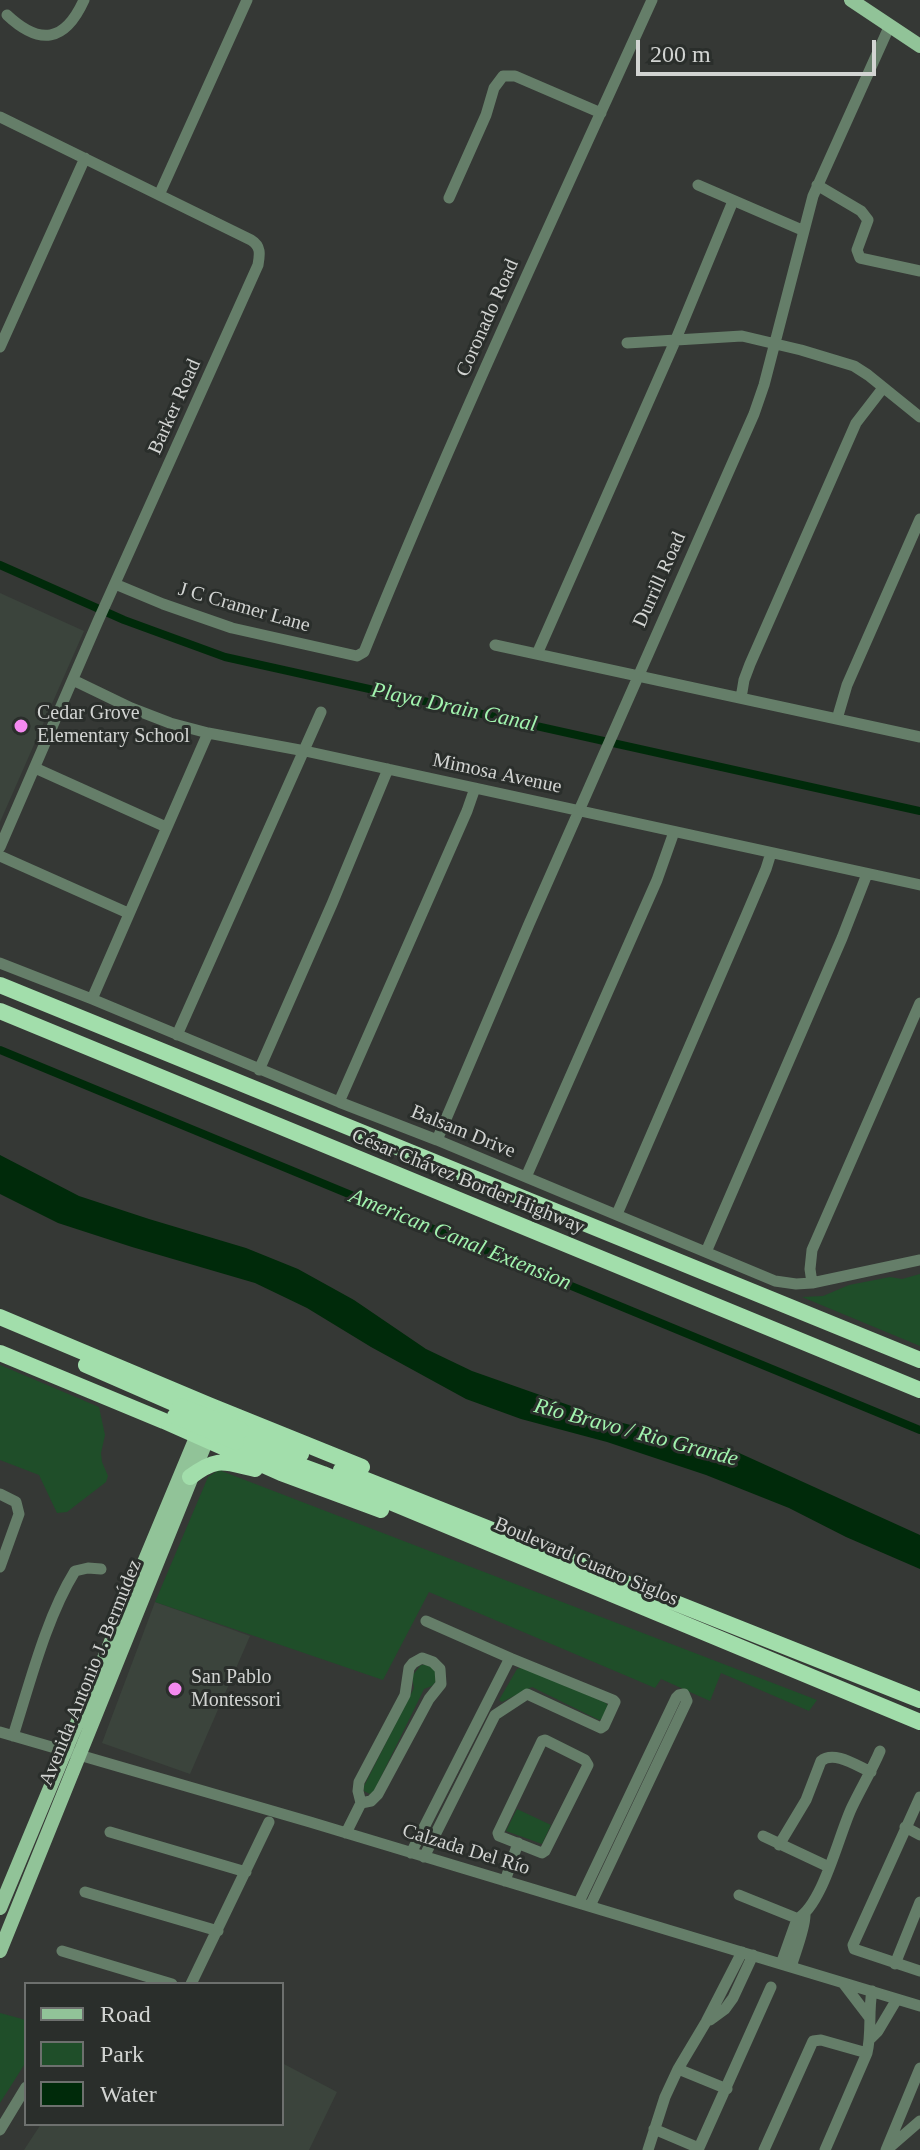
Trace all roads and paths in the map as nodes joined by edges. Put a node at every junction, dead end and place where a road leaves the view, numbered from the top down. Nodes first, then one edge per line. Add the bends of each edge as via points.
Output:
1 (84, 0) edge
2 (247, 0) edge
3 (652, 0) edge
4 (851, 0) edge
5 (7, 15) dead end
6 (890, 25) junction
7 (920, 46) edge
8 (601, 113) junction
9 (0, 117) edge
10 (85, 158) junction
11 (698, 185) dead end
12 (817, 185) junction
13 (159, 195) junction
14 (449, 198) dead end
15 (733, 201) junction
16 (802, 230) junction
17 (920, 271) edge
18 (676, 339) junction
19 (627, 343) dead end
20 (775, 343) junction
21 (0, 347) edge
22 (883, 388) junction
23 (920, 417) edge
24 (920, 519) edge
25 (115, 584) junction
26 (495, 645) dead end
27 (364, 652) joint
28 (537, 654) junction
29 (638, 676) junction
30 (73, 680) junction
31 (741, 698) junction
32 (321, 712) dead end
33 (837, 719) junction
34 (208, 733) junction
35 (920, 737) edge
36 (305, 751) junction
37 (35, 768) junction
38 (388, 769) junction
39 (475, 788) junction
40 (579, 810) junction
41 (166, 827) junction
42 (674, 832) junction
43 (0, 847) edge
44 (771, 853) junction
45 (0, 856) edge
46 (867, 874) junction
47 (920, 885) edge
48 (128, 913) junction
49 (0, 963) edge
50 (0, 985) edge
51 (92, 999) junction
52 (920, 1003) edge
53 (0, 1011) edge
54 (177, 1035) junction
55 (259, 1070) junction
56 (339, 1102) junction
57 (437, 1140) junction
58 (526, 1177) junction
59 (617, 1214) junction
60 (706, 1252) junction
61 (920, 1260) edge
62 (812, 1283) junction
63 (0, 1317) edge
64 (0, 1327) edge
65 (2, 1347) edge
66 (920, 1360) edge
67 (920, 1390) edge
68 (214, 1407) junction
69 (176, 1410) junction
70 (241, 1436) junction
71 (202, 1437) junction
72 (281, 1473) junction
73 (190, 1477) junction
74 (0, 1494) edge
75 (425, 1510) junction
76 (538, 1564) junction
77 (0, 1567) edge
78 (101, 1569) dead end
79 (665, 1597) junction
80 (426, 1621) dead end
81 (510, 1658) junction
82 (920, 1700) edge
83 (490, 1712) junction
84 (920, 1722) edge
85 (0, 1732) edge
86 (13, 1736) junction
87 (657, 1751) dead end
88 (880, 1751) dead end
89 (73, 1753) junction
90 (871, 1772) junction
91 (920, 1797) edge
92 (361, 1803) junction
93 (269, 1822) dead end
94 (905, 1827) junction
95 (110, 1832) dead end
96 (346, 1833) junction
97 (920, 1835) edge
98 (763, 1836) dead end
99 (518, 1843) junction
100 (779, 1845) junction
101 (418, 1855) junction
102 (829, 1867) junction
103 (246, 1872) junction
104 (505, 1881) junction
105 (85, 1892) dead end
106 (739, 1895) dead end
107 (920, 1902) edge
108 (584, 1904) junction
109 (0, 1908) edge
110 (802, 1918) junction
111 (218, 1931) junction
112 (0, 1951) edge
113 (62, 1951) dead end
114 (747, 1953) junction
115 (895, 1964) junction
116 (786, 1966) junction
117 (920, 1971) edge
118 (165, 1982) edge
119 (192, 1982) edge
120 (843, 1983) junction
121 (771, 1987) dead end
122 (872, 1991) junction
123 (897, 1999) junction
124 (920, 2006) edge
125 (869, 2017) junction
126 (871, 2038) junction
127 (867, 2053) junction
128 (920, 2068) edge
129 (678, 2069) junction
130 (727, 2089) junction
131 (24, 2090) edge
132 (920, 2121) edge
133 (654, 2129) junction
134 (0, 2130) edge
135 (698, 2149) edge
136 (648, 2150) edge
137 (764, 2150) edge
138 (825, 2150) edge
139 (886, 2150) edge

1 - 5 street via 72,22 56,33 30,33
2 - 13 street
3 - 8 street, Coronado Road
4 - 6 main road
6 - 7 main road
6 - 12 street, Durrill Road
8 - 14 street via 515,76 503,76
8 - 27 street, Coronado Road
9 - 10 street, Barker Road
10 - 13 street, Barker Road
10 - 21 street
11 - 15 street
12 - 16 street, Durrill Road
12 - 17 street via 868,220 859,256
13 - 25 street, Barker Road via 251,240 260,255
15 - 16 street
15 - 18 street
16 - 20 street, Durrill Road
18 - 19 street
18 - 20 street via 742,336
18 - 28 street
20 - 22 street via 854,366
20 - 29 street, Durrill Road via 754,414
22 - 23 street
22 - 31 street via 856,423 750,664
24 - 33 street
25 - 27 street, J C Cramer Lane via 232,628 357,656
25 - 30 street, Barker Road
26 - 28 street
28 - 29 street
29 - 31 street
29 - 40 street, Durrill Road
30 - 34 street, Mimosa Avenue via 149,716
30 - 37 street, Barker Road
31 - 33 street
32 - 36 street
33 - 35 street
34 - 36 street, Mimosa Avenue
34 - 41 street
36 - 38 street, Mimosa Avenue
36 - 54 street
37 - 41 street
37 - 43 street, Barker Road
38 - 39 street, Mimosa Avenue
38 - 55 street
39 - 40 street, Mimosa Avenue
39 - 56 street
40 - 42 street, Mimosa Avenue
40 - 57 street, Durrill Road
41 - 48 street
42 - 44 street, Mimosa Avenue
42 - 58 street
44 - 46 street, Mimosa Avenue
44 - 59 street
45 - 48 street
46 - 47 street, Mimosa Avenue
46 - 60 street
48 - 51 street
49 - 51 street, Balsam Drive
50 - 66 highway, César Chávez Border Highway
51 - 54 street, Balsam Drive
52 - 62 street via 812,1250
53 - 67 highway, César Chávez Border Highway
54 - 55 street, Balsam Drive
55 - 56 street, Balsam Drive
56 - 57 street, Balsam Drive
57 - 58 street, Balsam Drive
58 - 59 street, Balsam Drive
59 - 60 street, Balsam Drive
60 - 62 street, Balsam Drive via 775,1281
61 - 62 street, Balsam Drive
63 - 69 highway
64 - 69 highway
65 - 69 highway
68 - 69 highway
68 - 70 highway
68 - 71 main road, Avenida Antonio J. Bermúdez
69 - 70 highway, bridge
69 - 71 highway
70 - 71 highway
70 - 72 highway
70 - 75 highway, Boulevard Cuatro Siglos
70 - 79 highway via 634,1579
71 - 73 main road, Avenida Antonio J. Bermúdez
71 - 89 main road, Avenida Antonio J. Bermúdez
72 - 73 highway via 218,1461
72 - 76 highway via 492,1553
73 - 89 main road, Avenida Antonio J. Bermúdez
74 - 77 street via 16,1502 19,1514
75 - 76 highway, Boulevard Cuatro Siglos
75 - 79 highway, Boulevard Cuatro Siglos
76 - 84 highway, Boulevard Cuatro Siglos
78 - 86 street via 75,1571 69,1582
79 - 82 highway, Boulevard Cuatro Siglos
80 - 81 street
81 - 83 street
81 - 83 street via 615,1703 601,1728 527,1694
83 - 101 street
85 - 86 street, Calzada Del Río
86 - 89 street, Calzada Del Río
87 - 108 street
88 - 90 street
89 - 96 street, Calzada Del Río
89 - 109 main road, Avenida Antonio J. Bermúdez
89 - 112 main road, Avenida Antonio J. Bermúdez
90 - 100 street via 833,1756 824,1758
90 - 102 street
91 - 94 street
92 - 92 street via 378,1794 441,1684 440,1669 433,1662 422,1658 409,1668 406,1691 359,1782
92 - 96 street
93 - 103 street
94 - 97 street
94 - 115 street via 853,1942 854,1949
95 - 103 street
96 - 101 street, Calzada Del Río
98 - 100 street
99 - 99 street via 544,1852 586,1761 541,1742 498,1833
99 - 104 street
100 - 102 street
101 - 104 street, Calzada Del Río
102 - 110 street
103 - 111 street
104 - 108 street, Calzada Del Río
105 - 111 street
106 - 110 street
107 - 115 street
108 - 114 street, Calzada Del Río
110 - 116 street
111 - 119 street
113 - 118 street
114 - 116 street, Calzada Del Río
114 - 129 street via 733,1998 706,2022
115 - 117 street
116 - 120 street, Calzada Del Río
120 - 122 street, Calzada Del Río
120 - 125 street
121 - 130 street
122 - 123 street, Calzada Del Río
122 - 125 street
123 - 124 street, Calzada Del Río
123 - 126 street
125 - 126 street
126 - 127 street
127 - 137 street via 813,2041
127 - 138 street
128 - 139 street
129 - 130 street
129 - 133 street
130 - 135 street
131 - 134 street
132 - 139 street
133 - 135 street
133 - 136 street

